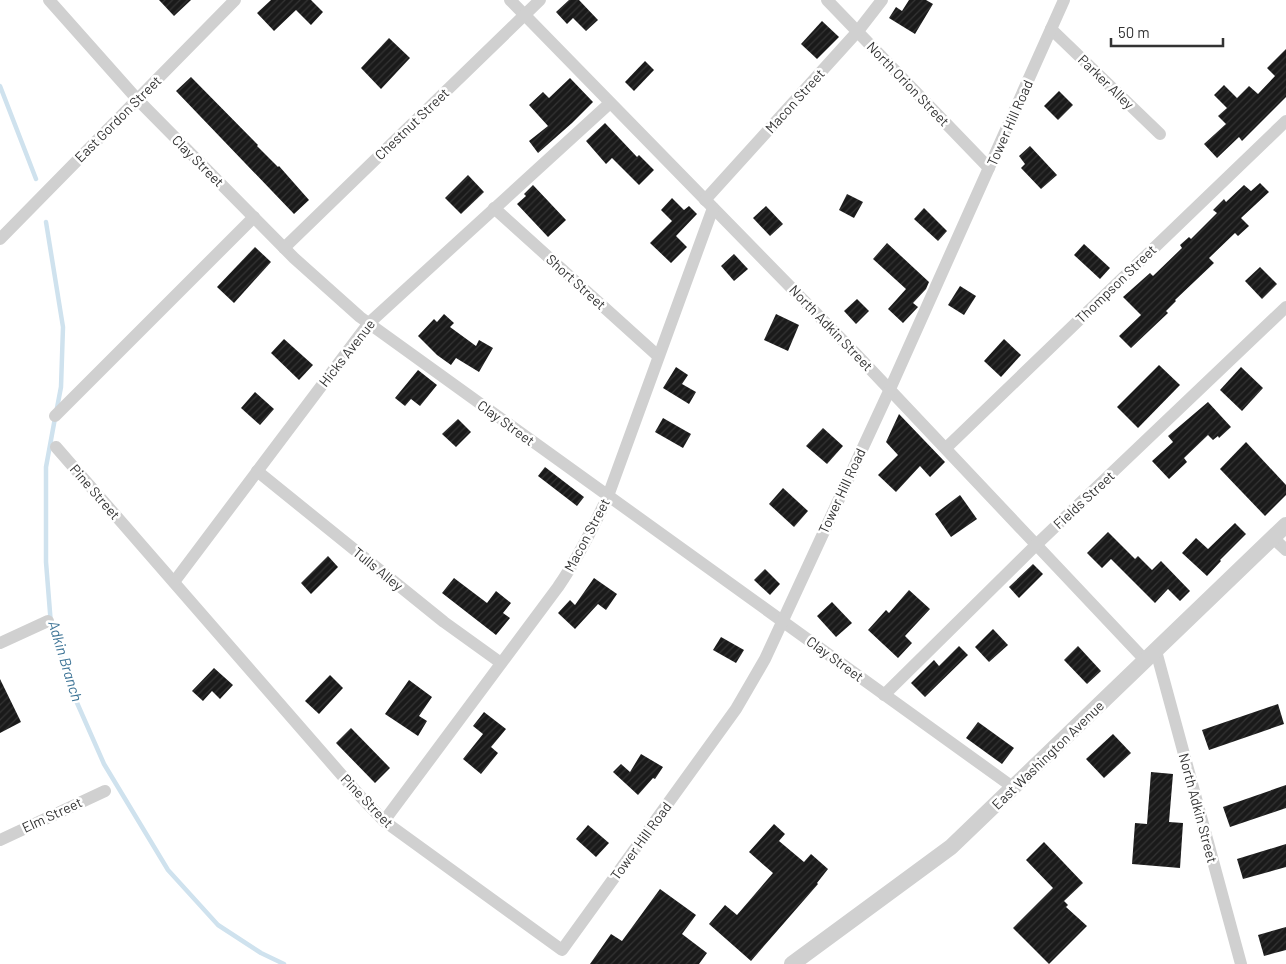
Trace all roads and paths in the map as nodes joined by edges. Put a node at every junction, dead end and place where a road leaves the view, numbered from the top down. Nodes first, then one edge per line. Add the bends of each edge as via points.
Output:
1 (49, 0) edge
2 (235, 0) edge
3 (510, 0) edge
4 (540, 0) edge
5 (827, 0) edge
6 (882, 0) edge
7 (1064, 0) edge
8 (524, 15) junction
9 (1052, 29) junction
10 (858, 31) junction
11 (137, 99) junction
12 (610, 103) junction
13 (1284, 127) edge
14 (1160, 134) dead end
15 (990, 168) junction
16 (709, 204) junction
17 (494, 208) junction
18 (254, 217) junction
19 (0, 239) edge
20 (284, 248) junction
21 (1286, 307) edge
22 (368, 324) junction
23 (658, 356) junction
24 (890, 389) junction
25 (55, 416) dead end
26 (56, 447) dead end
27 (946, 448) junction
28 (257, 471) junction
29 (608, 496) junction
30 (1286, 525) edge
31 (1273, 538) junction
32 (1036, 545) junction
33 (1286, 550) edge
34 (174, 582) junction
35 (48, 621) dead end
36 (783, 622) junction
37 (0, 642) edge
38 (1151, 656) junction
39 (501, 663) junction
40 (884, 695) junction
41 (1014, 788) junction
42 (104, 791) dead end
43 (384, 822) junction
44 (0, 840) edge
45 (562, 950) joint
46 (792, 964) edge
47 (1241, 964) edge

1 - 11 street, Clay Street
2 - 11 street, East Gordon Street
3 - 8 street, North Adkin Street
4 - 8 street, Chestnut Street
5 - 10 street, North Orion Street
6 - 10 street, Macon Street
7 - 9 street, Tower Hill Road
8 - 12 street, North Adkin Street
8 - 20 street, Chestnut Street
9 - 14 street, Parker Alley
9 - 15 street, Tower Hill Road
10 - 15 street, North Orion Street
10 - 16 street, Macon Street
11 - 18 street, Clay Street
11 - 19 street, East Gordon Street
12 - 16 street, North Adkin Street
12 - 17 street, Hicks Avenue
13 - 27 street, Thompson Street
15 - 24 street, Tower Hill Road
16 - 23 street, Macon Street
16 - 24 street, North Adkin Street
17 - 22 street, Hicks Avenue
17 - 23 street, Short Street
18 - 20 street, Clay Street
18 - 25 street
20 - 22 street, Clay Street
21 - 32 street, Fields Street
22 - 28 street, Hicks Avenue
22 - 29 street, Clay Street
23 - 29 street, Macon Street
24 - 27 street, North Adkin Street
24 - 36 street, Tower Hill Road
26 - 34 street, Pine Street
27 - 32 street, North Adkin Street
28 - 34 street, Hicks Avenue
28 - 39 street, Tulls Alley via 444,622
29 - 36 street, Clay Street
29 - 39 street, Macon Street via 576,561
30 - 31 street, East Washington Avenue
31 - 33 street
31 - 38 street, East Washington Avenue
32 - 38 street, North Adkin Street
32 - 40 street, Fields Street
34 - 43 street, Pine Street
35 - 37 street
36 - 40 street, Clay Street
36 - 45 street, Tower Hill Road via 736,708
38 - 41 street, East Washington Avenue
38 - 47 street, North Adkin Street
39 - 43 street, Macon Street
40 - 41 street, Clay Street
41 - 46 street, East Washington Avenue via 951,847
42 - 44 street, Elm Street
43 - 45 street, Pine Street

